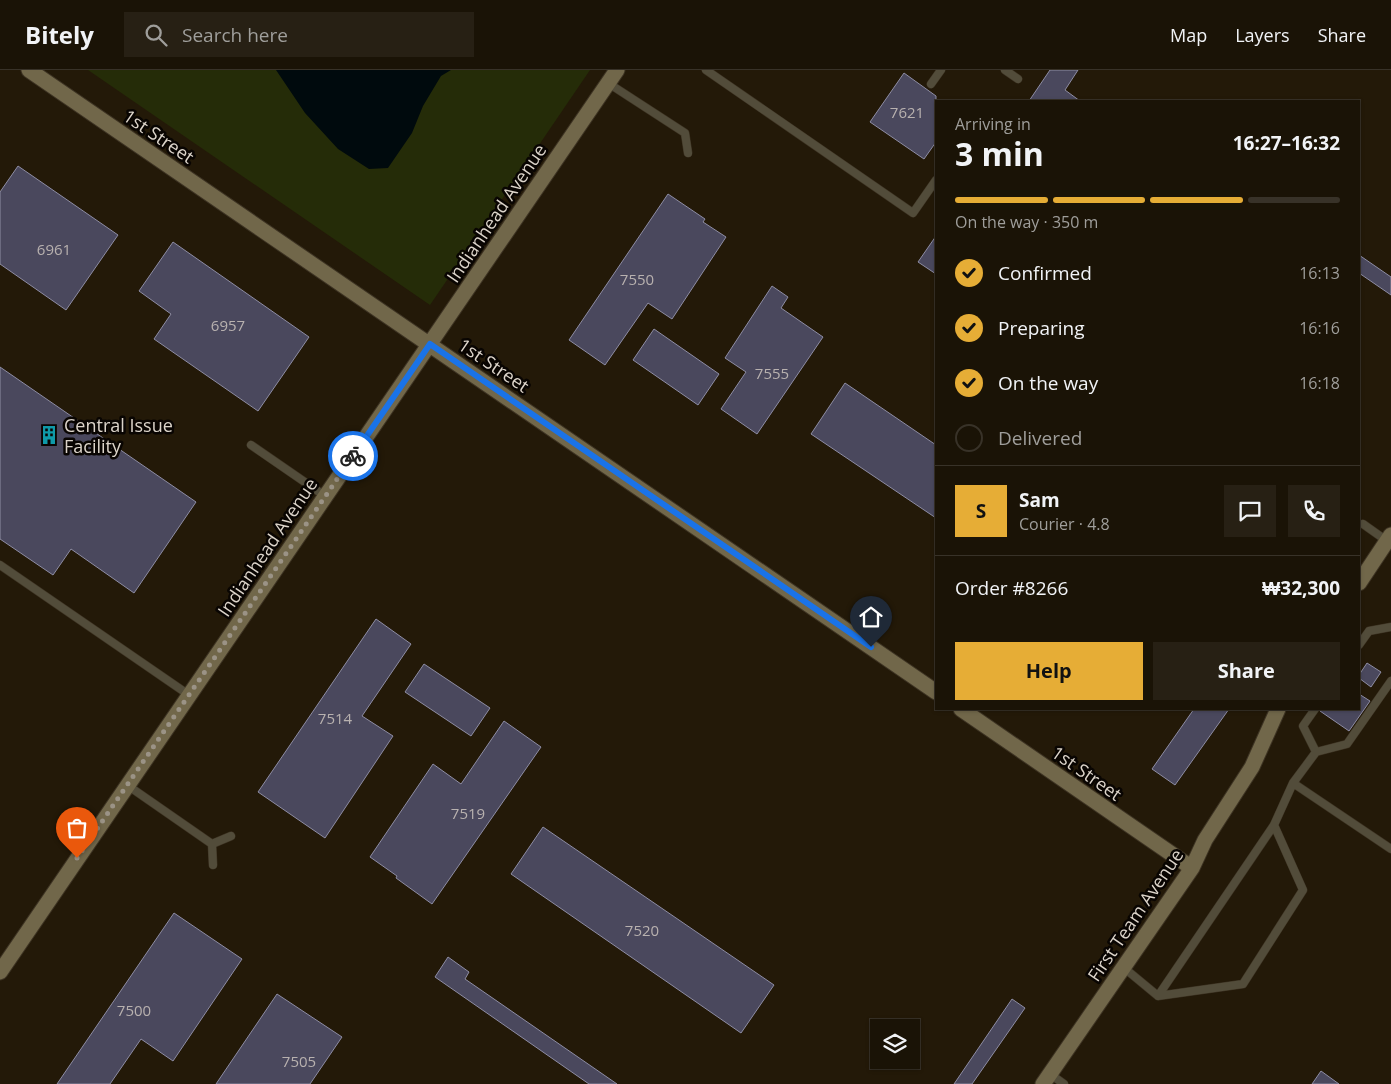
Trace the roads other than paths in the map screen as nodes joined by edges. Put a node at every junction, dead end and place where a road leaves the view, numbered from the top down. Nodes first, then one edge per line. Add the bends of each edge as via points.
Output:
1 (29, 70) edge
2 (706, 70) edge
3 (941, 70) edge
4 (1005, 70) edge
5 (612, 76) edge
6 (1018, 79) dead end
7 (932, 84) dead end
8 (688, 153) dead end
9 (935, 181) edge
10 (430, 344) junction
11 (251, 445) dead end
12 (325, 496) junction
13 (1363, 524) dead end
14 (1389, 538) edge
15 (0, 566) edge
16 (1360, 582) edge
17 (1391, 627) edge
18 (1360, 644) edge
19 (1391, 681) edge
20 (935, 691) edge
21 (189, 695) junction
22 (962, 710) edge
23 (1278, 710) edge
24 (1315, 710) edge
25 (1316, 752) junction
26 (1293, 783) junction
27 (127, 785) junction
28 (1274, 825) junction
29 (231, 836) dead end
30 (212, 844) junction
31 (1391, 849) edge
32 (213, 865) dead end
33 (1192, 868) junction
34 (1124, 967) junction
35 (0, 972) edge
36 (1158, 996) junction
37 (1047, 1079) edge
38 (1064, 1084) edge

1 - 10 main road, 1st Street
2 - 9 lane via 913,213
3 - 7 lane
4 - 6 lane
5 - 8 lane via 685,133
5 - 10 main road, Indianhead Avenue
10 - 12 main road, Indianhead Avenue
10 - 20 main road, 1st Street
11 - 12 lane
12 - 21 main road, Indianhead Avenue
13 - 14 lane
14 - 16 main road
15 - 21 lane
17 - 18 lane via 1369,631
19 - 25 lane via 1347,744
21 - 27 main road, Indianhead Avenue
22 - 33 main road, 1st Street
23 - 33 main road, First Team Avenue via 1252,766 1205,840
24 - 25 lane via 1304,726
25 - 26 lane
26 - 28 lane
26 - 31 lane
27 - 30 lane
27 - 35 main road, Indianhead Avenue
28 - 36 lane
28 - 36 lane via 1303,890 1243,984
29 - 30 lane
30 - 32 lane
33 - 34 main road, First Team Avenue
34 - 36 lane
34 - 37 main road, First Team Avenue
37 - 38 lane

